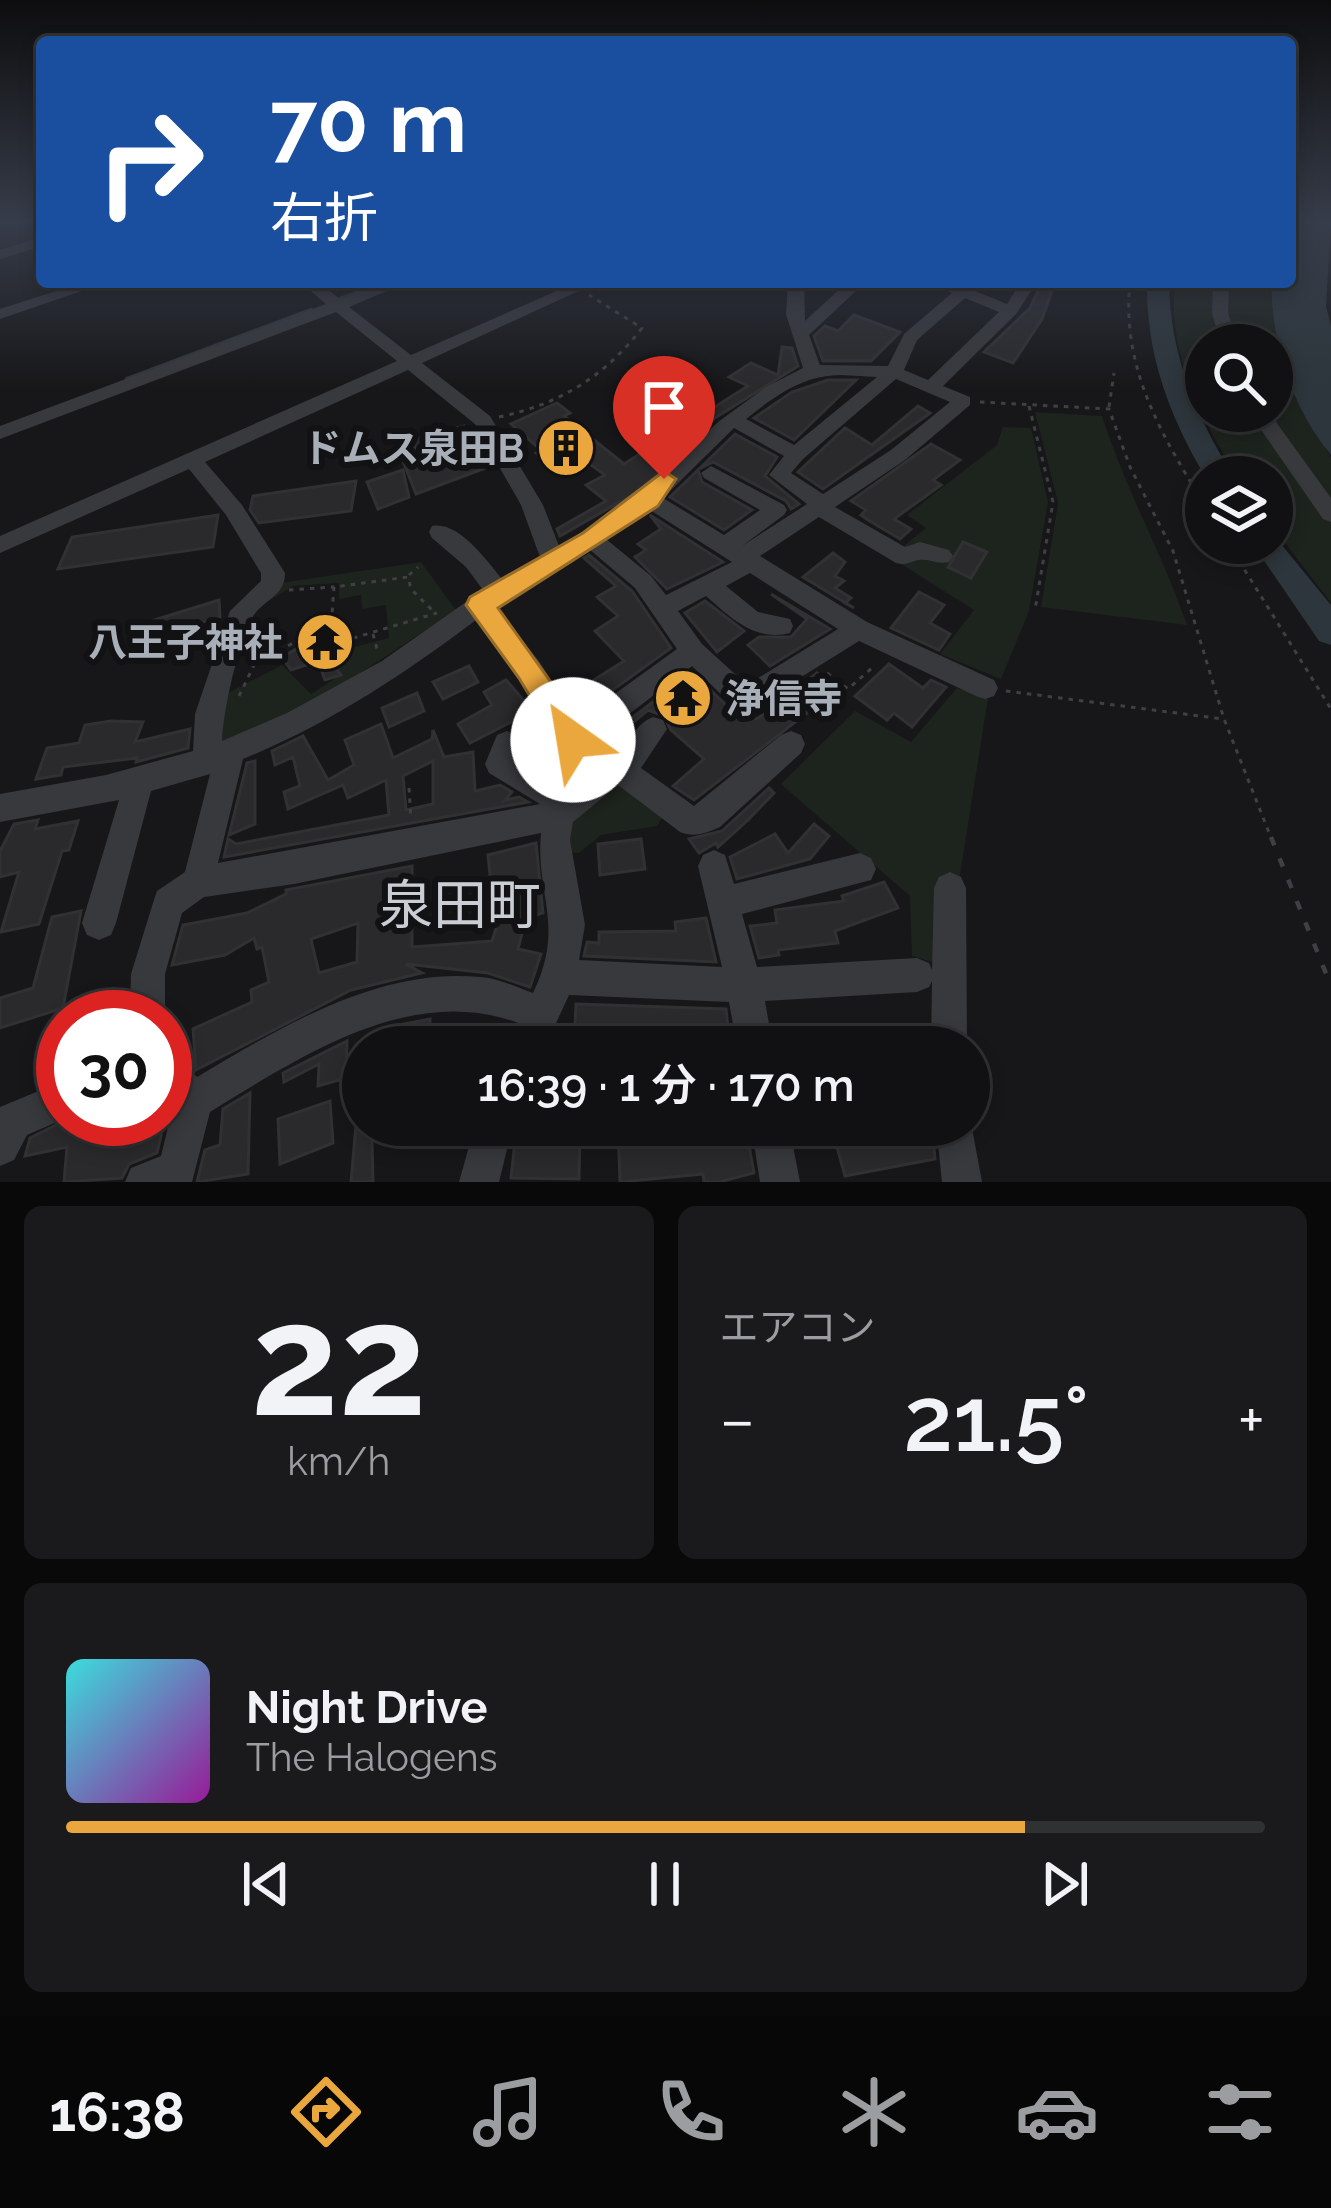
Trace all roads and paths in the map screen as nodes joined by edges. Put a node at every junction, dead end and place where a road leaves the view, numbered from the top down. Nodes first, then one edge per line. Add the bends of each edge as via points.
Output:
1 (81, 288) edge
2 (316, 288) edge
3 (361, 288) edge
4 (380, 288) edge
5 (577, 288) edge
6 (588, 288) edge
7 (796, 288) edge
8 (851, 288) edge
9 (959, 288) edge
10 (965, 288) edge
11 (1025, 288) edge
12 (1129, 288) edge
13 (1221, 288) edge
14 (333, 302) junction
15 (1010, 310) junction
16 (0, 314) edge
17 (1223, 324) edge
18 (799, 335) junction
19 (410, 362) junction
20 (813, 371) junction
21 (894, 373) junction
22 (1114, 373) dead end
23 (931, 387) junction
24 (971, 402) junction
25 (1028, 404) junction
26 (1109, 409) junction
27 (483, 420) junction
28 (0, 422) edge
29 (737, 422) junction
30 (1273, 432) edge
31 (0, 433) edge
32 (796, 454) junction
33 (192, 460) junction
34 (1185, 468) edge
35 (711, 473) dead end
36 (650, 500) junction
37 (823, 508) junction
38 (1331, 514) edge
39 (440, 532) dead end
40 (592, 540) junction
41 (0, 544) edge
42 (741, 554) junction
43 (941, 556) dead end
44 (554, 563) junction
45 (1241, 564) edge
46 (418, 567) dead end
47 (408, 577) junction
48 (709, 585) junction
49 (334, 586) junction
50 (275, 599) dead end
51 (489, 599) junction
52 (661, 608) junction
53 (1035, 610) dead end
54 (443, 618) junction
55 (781, 626) dead end
56 (317, 629) junction
57 (858, 629) junction
58 (373, 634) junction
59 (340, 642) junction
60 (376, 649) dead end
61 (693, 651) junction
62 (808, 659) junction
63 (344, 661) dead end
64 (872, 668) dead end
65 (985, 688) joint
66 (237, 699) dead end
67 (1331, 710) edge
68 (1224, 719) junction
69 (653, 729) dead end
70 (573, 740) junction
71 (507, 743) dead end
72 (790, 744) dead end
73 (218, 759) junction
74 (622, 771) junction
75 (138, 785) junction
76 (0, 808) edge
77 (560, 808) junction
78 (714, 866) dead end
79 (860, 869) dead end
80 (198, 882) junction
81 (950, 888) dead end
82 (723, 903) junction
83 (99, 923) dead end
84 (917, 975) dead end
85 (559, 977) junction
86 (744, 985) junction
87 (1331, 986) edge
88 (148, 990) edge
89 (528, 1026) edge
90 (536, 1026) edge
91 (751, 1026) edge
92 (950, 1026) edge
93 (194, 1100) joint
94 (36, 1111) edge
95 (0, 1146) edge
96 (488, 1146) edge
97 (774, 1146) edge
98 (958, 1146) edge
99 (152, 1181) edge
100 (479, 1182) edge
101 (780, 1182) edge
102 (962, 1182) edge

1 - 16 street
2 - 14 street
3 - 14 street
4 - 14 street
5 - 19 street
6 - 27 path via 642,328 622,357 568,394
7 - 18 street
8 - 18 street
9 - 21 street via 910,338
10 - 15 street
11 - 15 street
12 - 34 path via 1132,368
13 - 17 street
14 - 19 street
14 - 28 street
14 - 31 street
15 - 23 street
18 - 20 street
19 - 27 street
19 - 33 street
20 - 21 street
20 - 29 street via 785,382
21 - 23 street
21 - 32 street
22 - 26 path
23 - 24 street
24 - 25 path
24 - 37 street
25 - 26 path
25 - 53 path via 1053,502
26 - 68 path via 1173,551
27 - 44 street via 532,505
29 - 32 street
29 - 36 street via 687,455
30 - 38 street
32 - 37 street via 780,481
33 - 41 street
33 - 73 street via 273,573 273,584 242,611 209,714
35 - 42 street via 776,511
36 - 40 street
36 - 42 street
37 - 42 street
37 - 43 street via 904,557 920,550
39 - 51 street via 474,561
40 - 44 street
40 - 52 street
42 - 48 street
42 - 57 street
44 - 51 street
45 - 67 path
46 - 47 path
47 - 49 path
47 - 54 path
48 - 52 street
48 - 55 street via 751,621
49 - 50 path via 293,588
49 - 56 path via 332,614
51 - 54 street
51 - 70 street
52 - 61 street
54 - 58 path
54 - 73 street via 319,712
56 - 59 path
56 - 66 path via 254,664
57 - 62 street
57 - 65 street
58 - 59 path
58 - 60 path
59 - 63 path
61 - 62 street via 745,700
61 - 70 street
62 - 64 path via 848,689
65 - 68 path
68 - 87 path
69 - 74 street
70 - 77 street
71 - 77 street via 499,764
72 - 74 street via 709,817 691,822
73 - 75 street
73 - 80 street
74 - 77 street
75 - 76 street
75 - 83 street
77 - 80 street
77 - 85 street via 555,840 568,925
78 - 82 street
79 - 82 street
80 - 88 street via 169,903
81 - 92 street
82 - 86 street
84 - 86 street
85 - 86 street
85 - 90 street
86 - 91 street
89 - 93 street via 483,994 406,1000 300,1036
93 - 99 street via 177,1170
94 - 95 street via 13,1121
96 - 100 street
97 - 101 street
98 - 102 street

